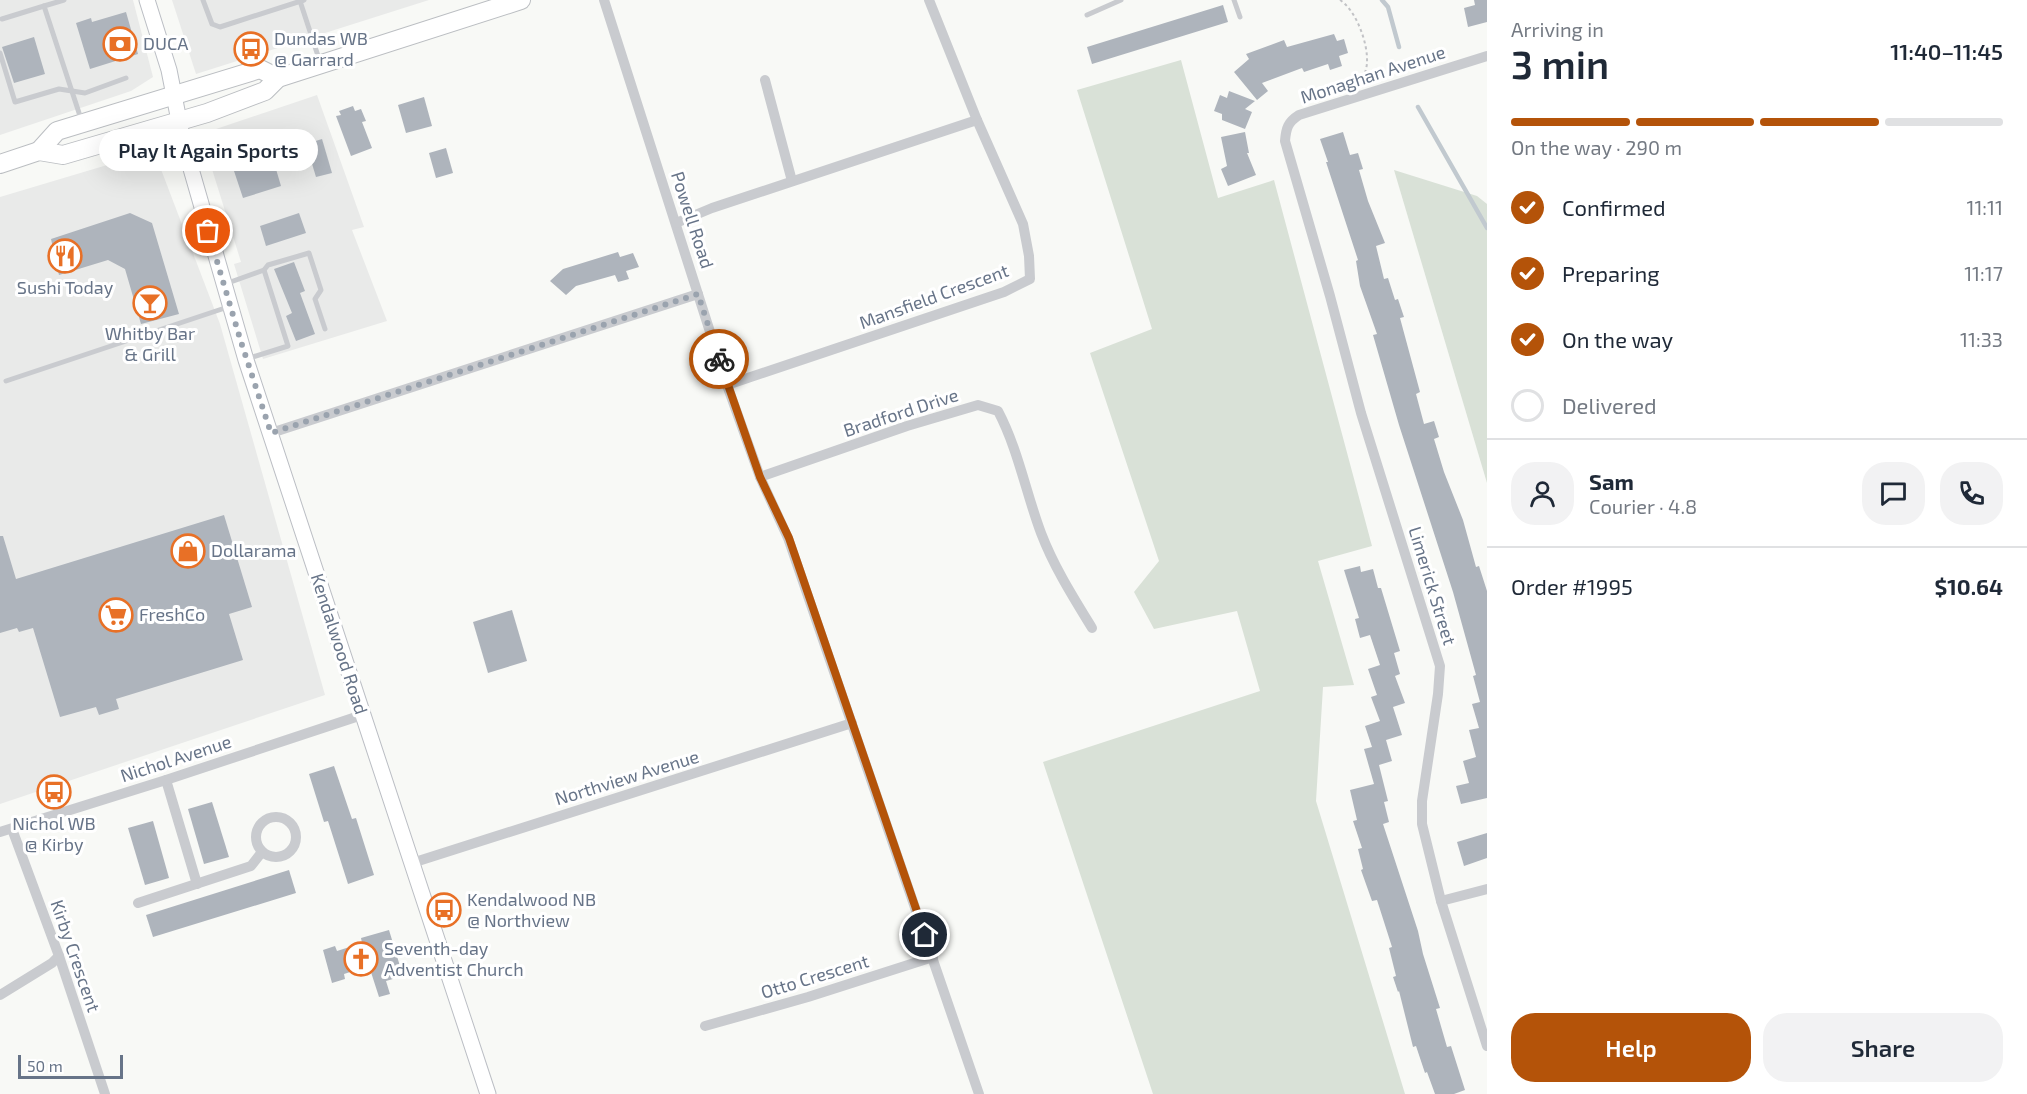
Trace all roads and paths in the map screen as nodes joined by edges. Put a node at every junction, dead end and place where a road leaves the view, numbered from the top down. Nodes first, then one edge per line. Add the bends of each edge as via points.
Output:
1 (64, 0) edge
2 (147, 0) edge
3 (203, 0) edge
4 (521, 0) edge
5 (604, 0) edge
6 (929, 0) edge
7 (1121, 0) edge
8 (1234, 0) edge
9 (1340, 0) edge
10 (302, 1) edge
11 (44, 6) junction
12 (1086, 15) dead end
13 (1240, 17) dead end
14 (2, 19) dead end
15 (0, 53) edge
16 (1487, 56) edge
17 (320, 64) junction
18 (126, 78) dead end
19 (278, 78) junction
20 (765, 80) dead end
21 (72, 91) junction
22 (174, 96) junction
23 (1360, 96) junction
24 (977, 120) junction
25 (179, 122) junction
26 (82, 124) junction
27 (1285, 141) joint
28 (39, 152) junction
29 (0, 164) edge
30 (792, 181) junction
31 (675, 223) junction
32 (264, 270) junction
33 (223, 284) junction
34 (698, 294) junction
35 (230, 306) junction
36 (325, 329) dead end
37 (246, 360) junction
38 (6, 381) dead end
39 (727, 385) junction
40 (271, 433) junction
41 (760, 477) junction
42 (1092, 627) dead end
43 (362, 715) junction
44 (852, 723) junction
45 (166, 780) junction
46 (12, 829) junction
47 (0, 832) edge
48 (262, 852) dead end
49 (412, 862) junction
50 (198, 884) junction
51 (1487, 889) edge
52 (1441, 901) junction
53 (138, 903) dead end
54 (59, 956) junction
55 (933, 957) junction
56 (0, 995) edge
57 (705, 1026) dead end
58 (1487, 1046) edge
59 (105, 1094) edge
60 (488, 1094) edge
61 (979, 1094) edge

1 - 11 lane
2 - 22 street, Kendalwood Road
3 - 10 lane via 212,24 220,27
4 - 17 main road
5 - 31 street, Powell Road
6 - 24 street
7 - 12 lane
8 - 13 lane
9 - 23 path via 1357,18 1366,51
10 - 17 lane
11 - 14 lane
11 - 21 lane
15 - 21 lane via 15,102 59,89
16 - 23 street, Monaghan Avenue
17 - 19 main road
18 - 21 lane via 85,93
19 - 22 main road via 260,69
19 - 25 main road via 265,91
20 - 30 street
21 - 26 lane
22 - 25 street, Kendalwood Road
22 - 26 main road
23 - 27 street, Monaghan Avenue via 1299,115 1290,121
24 - 30 street
24 - 39 street, Mansfield Crescent via 1023,224 1030,279 1004,292
25 - 28 main road via 63,155
25 - 33 street, Kendalwood Road
26 - 28 main road via 57,131
27 - 52 street, Limerick Street via 1361,413 1440,666 1422,824
28 - 29 main road
30 - 31 street
31 - 34 street, Powell Road
32 - 33 lane
32 - 36 lane via 268,265 309,253 321,290 315,299
32 - 37 lane via 288,346
33 - 35 street, Kendalwood Road
34 - 39 street, Powell Road
34 - 40 street
35 - 37 street, Kendalwood Road
35 - 38 lane
37 - 40 street, Kendalwood Road
39 - 41 street, Powell Road
40 - 43 street, Kendalwood Road
41 - 42 street, Bradford Drive via 978,405 998,411 1009,431 1053,563
41 - 44 street, Powell Road via 789,538
43 - 45 street, Nichol Avenue
43 - 49 street, Kendalwood Road
44 - 49 street, Northview Avenue
44 - 55 street, Powell Road
45 - 46 street, Nichol Avenue
45 - 50 street
46 - 47 street, Nichol Avenue
46 - 54 street, Kirby Crescent
48 - 50 street via 251,866
49 - 60 street, Kendalwood Road
50 - 53 street
51 - 52 street
52 - 58 street, Limerick Street
54 - 56 street
54 - 59 street, Kirby Crescent
55 - 57 street, Otto Crescent
55 - 61 street, Powell Road

